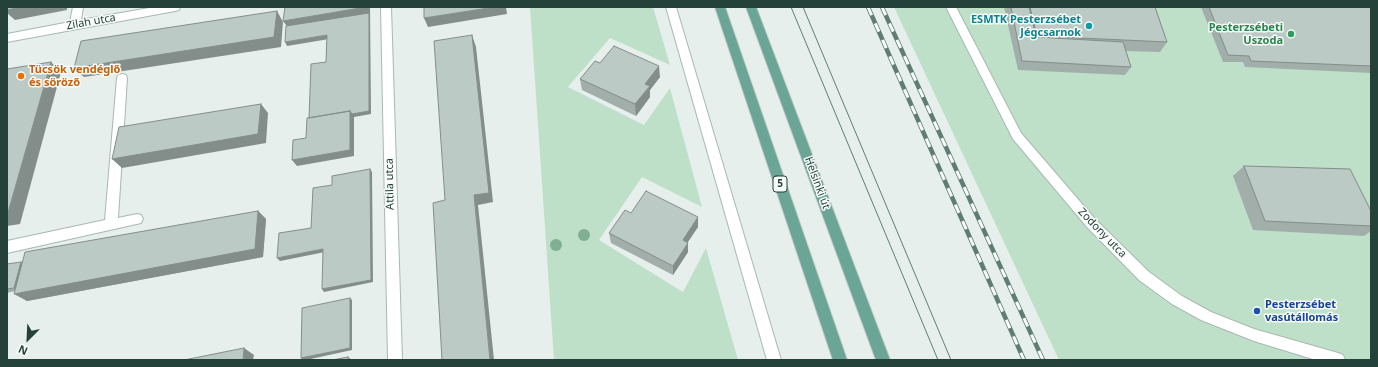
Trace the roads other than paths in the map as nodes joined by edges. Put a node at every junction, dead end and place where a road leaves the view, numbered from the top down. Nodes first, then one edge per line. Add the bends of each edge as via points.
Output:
1 (78, 7) edge
2 (175, 7) edge
3 (386, 7) edge
4 (671, 7) edge
5 (720, 7) edge
6 (752, 7) edge
7 (951, 7) edge
8 (74, 25) junction
9 (7, 38) edge
10 (122, 78) edge
11 (137, 219) dead end
12 (111, 224) junction
13 (7, 247) edge
14 (394, 360) edge
15 (774, 360) edge
16 (840, 360) edge
17 (883, 360) edge
18 (1338, 360) edge

1 - 8 street
2 - 8 street, Zilah utca
3 - 14 street, Attila utca
4 - 15 street
5 - 16 main road, 5
6 - 17 main road, Helsinki út
7 - 18 street, Zodony utca via 1016,136 1091,223 1144,276 1177,300 1206,316 1254,335
8 - 9 street, Zilah utca
10 - 12 street
11 - 12 street
12 - 13 street

